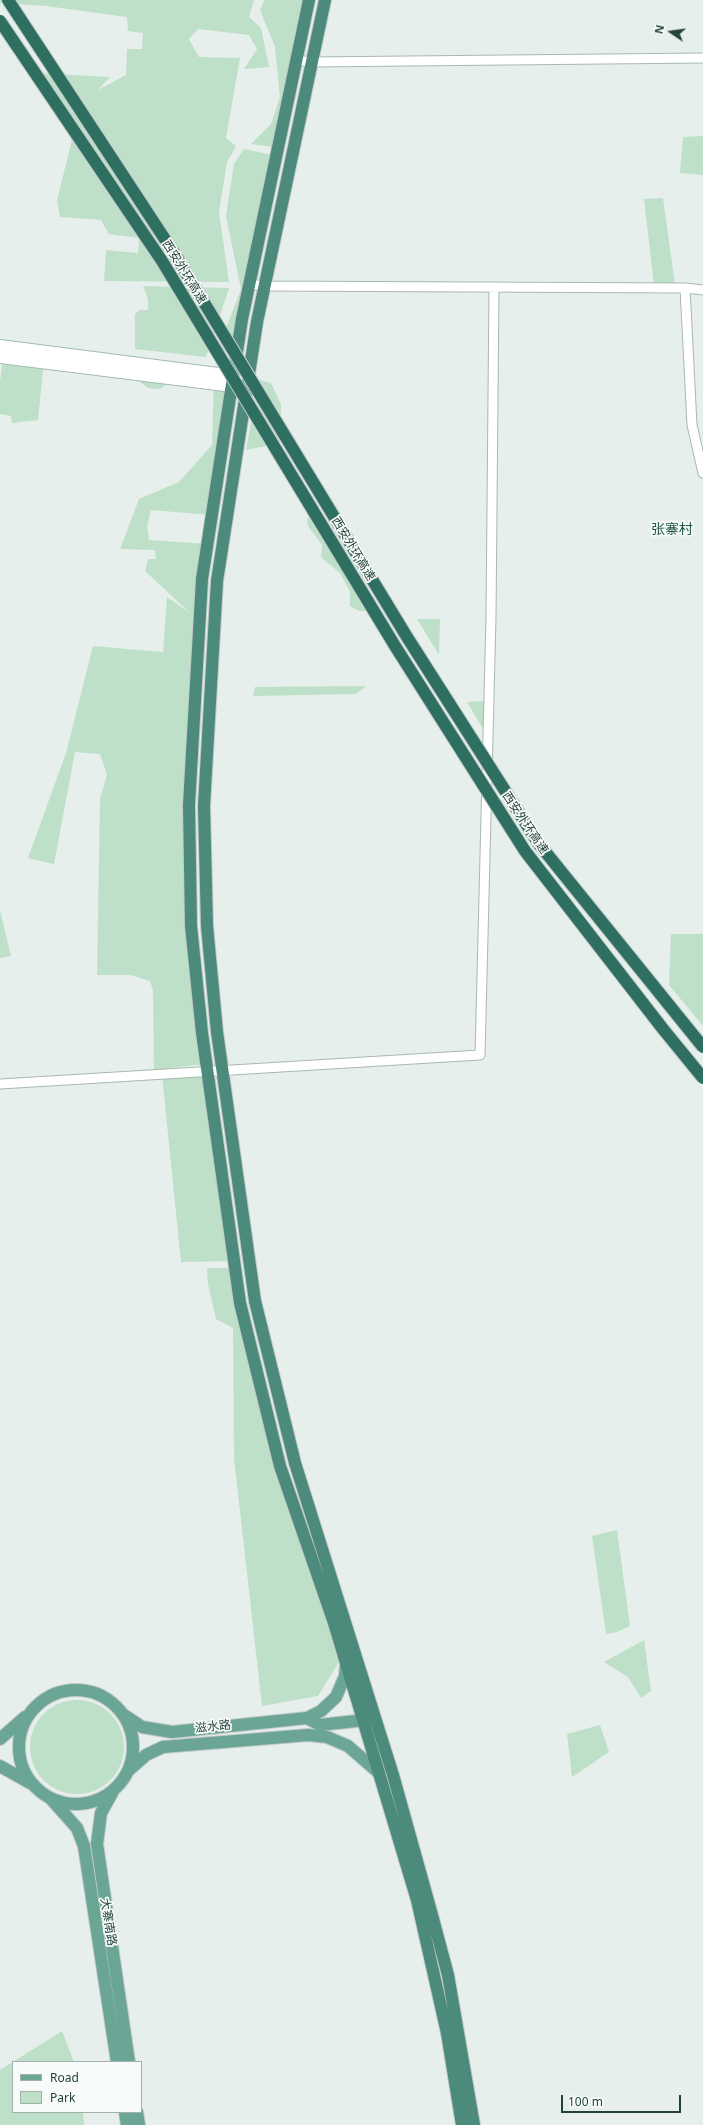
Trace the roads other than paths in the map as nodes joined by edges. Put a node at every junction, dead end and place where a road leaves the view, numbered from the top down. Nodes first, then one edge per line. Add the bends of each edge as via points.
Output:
1 (8, 0) edge
2 (309, 0) edge
3 (325, 0) edge
4 (0, 21) edge
5 (703, 58) edge
6 (296, 60) junction
7 (311, 62) junction
8 (249, 284) junction
9 (265, 286) junction
10 (494, 287) junction
11 (686, 288) junction
12 (703, 290) edge
13 (0, 346) edge
14 (0, 357) edge
15 (232, 381) junction
16 (248, 382) junction
17 (703, 473) edge
18 (703, 1047) edge
19 (222, 1070) junction
20 (207, 1073) junction
21 (703, 1078) edge
22 (0, 1084) edge
23 (346, 1665) junction
24 (37, 1706) junction
25 (123, 1714) junction
26 (307, 1718) junction
27 (375, 1719) junction
28 (362, 1720) junction
29 (320, 1725) junction
30 (308, 1735) junction
31 (0, 1739) edge
32 (0, 1766) edge
33 (128, 1770) junction
34 (379, 1773) junction
35 (34, 1785) junction
36 (118, 1786) junction
37 (48, 1797) junction
38 (117, 2061) edge
39 (129, 2061) edge
40 (125, 2113) edge
41 (137, 2113) edge
42 (127, 2125) edge
43 (139, 2125) edge
44 (462, 2125) edge
45 (474, 2125) edge

1 - 18 highway, 西安外环高速, bridge via 174,253 407,637 539,844
2 - 6 highway
3 - 7 highway
4 - 21 highway, 西安外环高速, bridge via 162,261 395,646 525,851
5 - 7 street
6 - 7 street
6 - 8 highway
7 - 9 highway
8 - 9 street
8 - 15 highway
9 - 10 street
9 - 16 highway
10 - 11 street
10 - 19 street via 492,617 480,1055
11 - 12 street
11 - 17 street via 692,425
13 - 15 main road
14 - 15 main road
15 - 16 main road
15 - 20 highway via 202,579 189,805 191,926
16 - 19 highway via 217,581 204,806 207,926
19 - 20 street
19 - 27 highway via 257,1309 295,1463
20 - 22 street
20 - 23 highway via 240,1303 280,1466
23 - 26 main road via 346,1676 336,1697 321,1711
23 - 28 highway
24 - 25 main road via 55,1694 73,1690 98,1694 110,1700
24 - 31 main road
24 - 35 main road via 28,1717 21,1734 20,1752 24,1770
25 - 26 main road, 滋水路 via 142,1727 162,1731
25 - 33 main road via 131,1732 133,1751
26 - 29 main road
27 - 28 main road
27 - 45 highway via 412,1841 448,1975
28 - 29 main road
28 - 34 highway
29 - 30 main road
30 - 33 main road, 滋水路 via 163,1747 146,1754
30 - 34 main road, 滋水路 via 327,1738 348,1746
32 - 35 main road
33 - 36 main road
34 - 44 highway via 432,1961
35 - 37 main road
36 - 37 main road via 102,1798 84,1803 65,1803
36 - 39 main road, 大寨南路 via 105,1802 101,1813 97,1844
37 - 38 main road, 大寨南路 via 77,1828 84,1846
40 - 42 main road
41 - 43 main road

